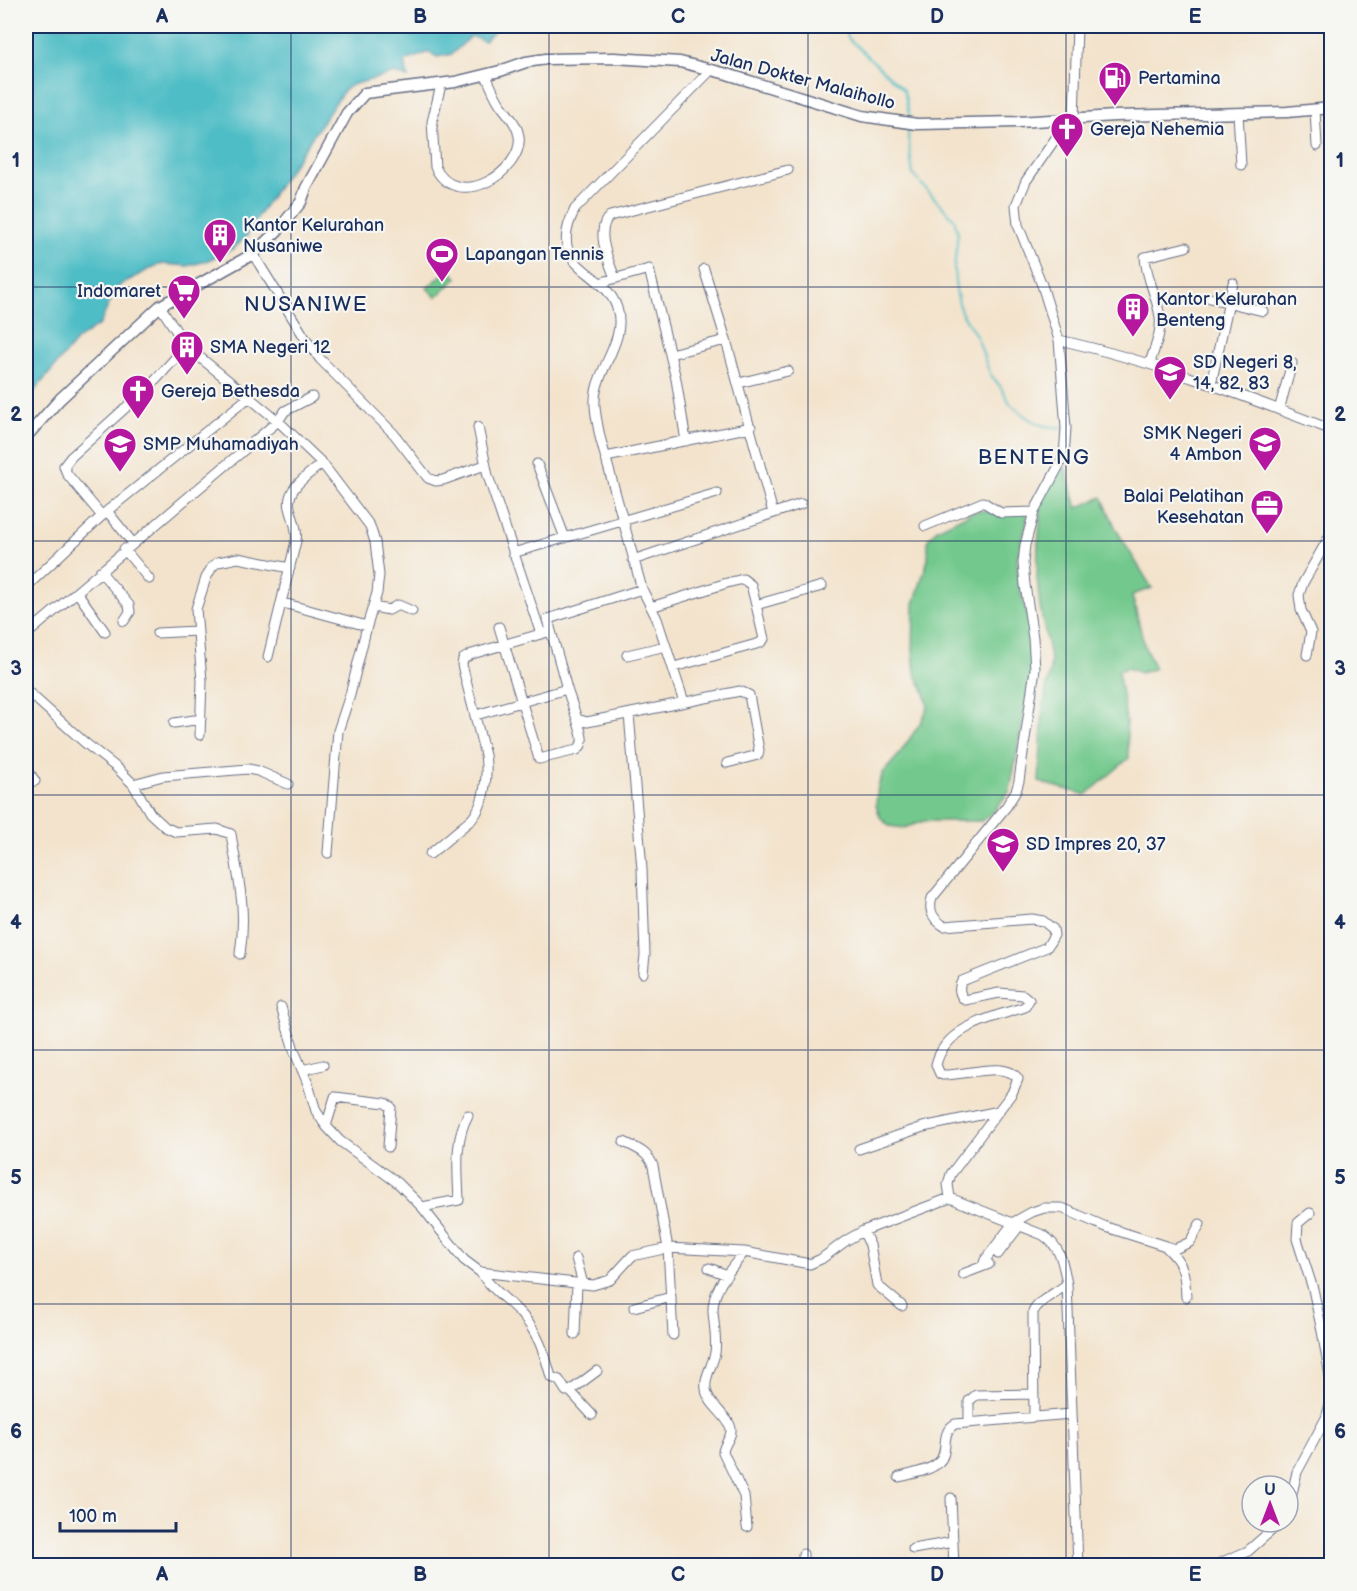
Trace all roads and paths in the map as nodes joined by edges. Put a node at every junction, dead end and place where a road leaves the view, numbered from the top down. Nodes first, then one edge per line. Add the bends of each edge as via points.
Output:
1 (1077, 26) edge
2 (711, 70) junction
3 (486, 75) junction
4 (441, 85) junction
5 (1332, 108) edge
6 (1315, 110) junction
7 (1238, 113) junction
8 (1070, 120) junction
9 (1317, 146) dead end
10 (1241, 165) dead end
11 (788, 170) dead end
12 (1186, 248) dead end
13 (254, 254) junction
14 (704, 269) dead end
15 (615, 278) junction
16 (599, 282) junction
17 (1233, 283) dead end
18 (1210, 298) dead end
19 (1229, 304) junction
20 (160, 306) junction
21 (1263, 311) dead end
22 (726, 340) junction
23 (1059, 340) junction
24 (186, 346) junction
25 (670, 354) junction
26 (1150, 363) junction
27 (1292, 363) dead end
28 (788, 371) dead end
29 (739, 383) junction
30 (1211, 384) junction
31 (312, 397) dead end
32 (248, 398) junction
33 (1279, 410) junction
34 (278, 421) junction
35 (478, 427) dead end
36 (751, 427) junction
37 (1332, 430) edge
38 (26, 438) edge
39 (686, 441) junction
40 (606, 457) junction
41 (322, 463) junction
42 (537, 464) dead end
43 (485, 465) junction
44 (717, 493) dead end
45 (801, 504) dead end
46 (1034, 512) junction
47 (773, 513) junction
48 (104, 514) junction
49 (624, 520) junction
50 (926, 526) dead end
51 (1332, 532) edge
52 (565, 538) junction
53 (128, 546) junction
54 (513, 553) junction
55 (633, 560) junction
56 (290, 568) junction
57 (100, 571) junction
58 (148, 579) dead end
59 (822, 586) dead end
60 (26, 587) edge
61 (642, 589) junction
62 (77, 592) junction
63 (283, 603) junction
64 (756, 605) junction
65 (373, 607) junction
66 (651, 607) junction
67 (412, 611) dead end
68 (548, 619) junction
69 (124, 621) dead end
70 (537, 622) junction
71 (367, 626) junction
72 (499, 627) dead end
73 (197, 631) junction
74 (105, 632) dead end
75 (157, 633) dead end
76 (546, 633) junction
77 (26, 635) edge
78 (505, 644) junction
79 (666, 646) junction
80 (627, 655) dead end
81 (1307, 655) dead end
82 (268, 657) dead end
83 (674, 667) junction
84 (567, 689) junction
85 (26, 690) edge
86 (521, 702) junction
87 (684, 702) junction
88 (629, 714) junction
89 (476, 716) junction
90 (201, 718) junction
91 (577, 719) junction
92 (174, 723) dead end
93 (200, 735) dead end
94 (728, 763) dead end
95 (26, 768) edge
96 (36, 781) dead end
97 (133, 784) junction
98 (288, 784) dead end
99 (328, 853) dead end
100 (430, 854) dead end
101 (240, 954) dead end
102 (643, 973) dead end
103 (281, 1007) dead end
104 (323, 1065) dead end
105 (302, 1070) junction
106 (999, 1111) junction
107 (468, 1115) dead end
108 (326, 1126) junction
109 (624, 1142) dead end
110 (388, 1148) dead end
111 (859, 1149) dead end
112 (950, 1198) junction
113 (422, 1207) junction
114 (1310, 1213) dead end
115 (1018, 1222) junction
116 (1200, 1224) dead end
117 (863, 1231) junction
118 (1166, 1247) junction
119 (668, 1248) junction
120 (744, 1252) junction
121 (576, 1258) dead end
122 (709, 1268) dead end
123 (480, 1272) junction
124 (963, 1274) dead end
125 (727, 1275) junction
126 (580, 1283) junction
127 (1067, 1284) junction
128 (671, 1297) junction
129 (1186, 1297) dead end
130 (902, 1306) dead end
131 (634, 1307) dead end
132 (575, 1334) dead end
133 (674, 1335) dead end
134 (597, 1371) dead end
135 (1332, 1387) edge
136 (570, 1391) junction
137 (1034, 1394) junction
138 (1332, 1398) edge
139 (1071, 1414) junction
140 (592, 1415) dead end
141 (1034, 1417) junction
142 (969, 1422) junction
143 (1297, 1474) edge
144 (899, 1477) dead end
145 (951, 1498) dead end
146 (747, 1527) dead end
147 (1267, 1534) edge
148 (953, 1542) junction
149 (913, 1549) dead end
150 (803, 1554) dead end
151 (803, 1566) edge
152 (954, 1566) edge
153 (1078, 1566) edge
154 (1213, 1566) edge

1 - 8 street
2 - 3 main road, Jalan Dokter Malaihollo via 657,59 584,58 526,62
2 - 8 main road, Jalan Dokter Malaihollo via 850,113 902,123
2 - 16 street via 575,209 566,231 569,250 577,265
3 - 4 main road, Jalan Dokter Malaihollo
3 - 4 street via 520,138 508,165 492,180 476,187 448,182 435,167 432,122
4 - 13 main road, Jalan Dokter Malaihollo via 365,93 347,113 301,202
5 - 6 main road, Jalan Dokter Malaihollo
6 - 7 main road, Jalan Dokter Malaihollo
6 - 9 street
7 - 8 main road, Jalan Dokter Malaihollo
7 - 10 street
8 - 23 street via 1026,181 1016,205 1018,225
11 - 15 street via 610,216 604,220 604,241
12 - 26 street via 1145,257 1160,318
13 - 20 main road, Jalan Dokter Malaihollo
13 - 43 street via 320,359 394,434 428,478 443,480
14 - 22 street
15 - 16 street
15 - 25 street via 649,269
16 - 40 street via 615,303 619,327 595,399
17 - 19 street
18 - 19 street
19 - 21 street
19 - 30 street
20 - 24 street
20 - 38 main road, Jalan Dokter Malaihollo via 60,399
22 - 25 street
22 - 29 street
23 - 26 street
23 - 46 street via 1065,449 1061,464
24 - 32 street
24 - 48 street via 153,383 64,466
25 - 39 street
26 - 30 street
27 - 33 street
28 - 29 street
29 - 36 street
30 - 33 street
31 - 34 street via 285,411
32 - 34 street
32 - 48 street
33 - 37 street
34 - 41 street
34 - 53 street
35 - 43 street
36 - 39 street
36 - 47 street
39 - 40 street
40 - 49 street
41 - 56 street via 291,492 289,506 297,535
41 - 65 street via 373,533 379,575
42 - 52 street
43 - 54 street
44 - 49 street
45 - 47 street
46 - 50 street via 1001,513 983,502
46 - 106 street via 1023,563 1035,669 1018,786 1006,807 932,898 930,907 934,919 944,926 1032,919 1053,929 1047,947 962,981 960,994 965,1000 999,993 1023,995 1028,1004 967,1028 948,1043 936,1062 943,1075 999,1069 1016,1075 1017,1083
47 - 55 street
48 - 53 street
48 - 60 street
49 - 52 street
49 - 55 street
51 - 81 street via 1299,596 1311,632
52 - 54 street
53 - 57 street
53 - 58 street
54 - 70 street
55 - 61 street
56 - 63 street
56 - 73 street via 238,558 218,562 200,591
57 - 62 street
57 - 69 street via 129,605 130,612
59 - 64 street
61 - 66 street
61 - 68 street
62 - 74 street
62 - 77 street
63 - 71 street
63 - 82 street
64 - 66 street via 750,585 743,579
64 - 83 street via 762,642
65 - 67 street via 389,610 398,605
65 - 71 street
66 - 79 street
68 - 70 street
68 - 76 street
70 - 76 street
71 - 99 street via 338,731
72 - 78 street
73 - 75 street
73 - 90 street
76 - 78 street
76 - 84 street
78 - 86 street
78 - 89 street via 463,659
79 - 80 street
79 - 83 street
83 - 87 street
84 - 86 street
84 - 91 street
85 - 97 street
86 - 89 street
86 - 91 street via 539,759 582,746
87 - 88 street
87 - 94 street via 740,691 749,695 758,755
88 - 91 street via 587,722
88 - 102 street via 642,869
89 - 100 street via 487,764 480,805 464,828
90 - 92 street
90 - 93 street
95 - 96 street
97 - 98 street via 163,776 248,769
97 - 101 street via 150,813 165,827 176,832 217,829 231,834 243,898
103 - 105 street
104 - 105 street
105 - 108 street via 316,1111
106 - 111 street via 923,1127
106 - 112 street via 951,1174
107 - 113 street via 459,1146 459,1200
108 - 110 street via 335,1097 385,1102 391,1107
108 - 113 street
109 - 119 street via 652,1161
112 - 115 street
112 - 117 street
113 - 123 street via 456,1252
114 - 135 street via 1299,1223 1297,1239 1313,1289
115 - 118 street via 1044,1208 1062,1208
115 - 124 street via 983,1266
115 - 127 street via 1055,1245 1063,1259
116 - 118 street via 1190,1242 1175,1249
117 - 120 street via 810,1264
117 - 130 street via 870,1245 877,1285
118 - 129 street via 1182,1264
119 - 120 street
119 - 126 street via 632,1256 605,1283
119 - 128 street
120 - 125 street
121 - 126 street
122 - 125 street
123 - 126 street
123 - 136 street via 525,1318 552,1377
125 - 146 street via 713,1300 716,1351 706,1389 709,1401 730,1427 723,1452 744,1496
126 - 132 street
127 - 137 street via 1039,1302 1033,1312
127 - 139 street
128 - 131 street
128 - 133 street
134 - 136 street
136 - 140 street
137 - 141 street
137 - 142 street via 976,1395 969,1401
138 - 143 street via 1326,1418
139 - 141 street
139 - 153 street
141 - 142 street
142 - 144 street via 949,1428 943,1458 938,1464
145 - 148 street
147 - 154 street via 1248,1551
148 - 149 street
148 - 152 street
150 - 151 street

